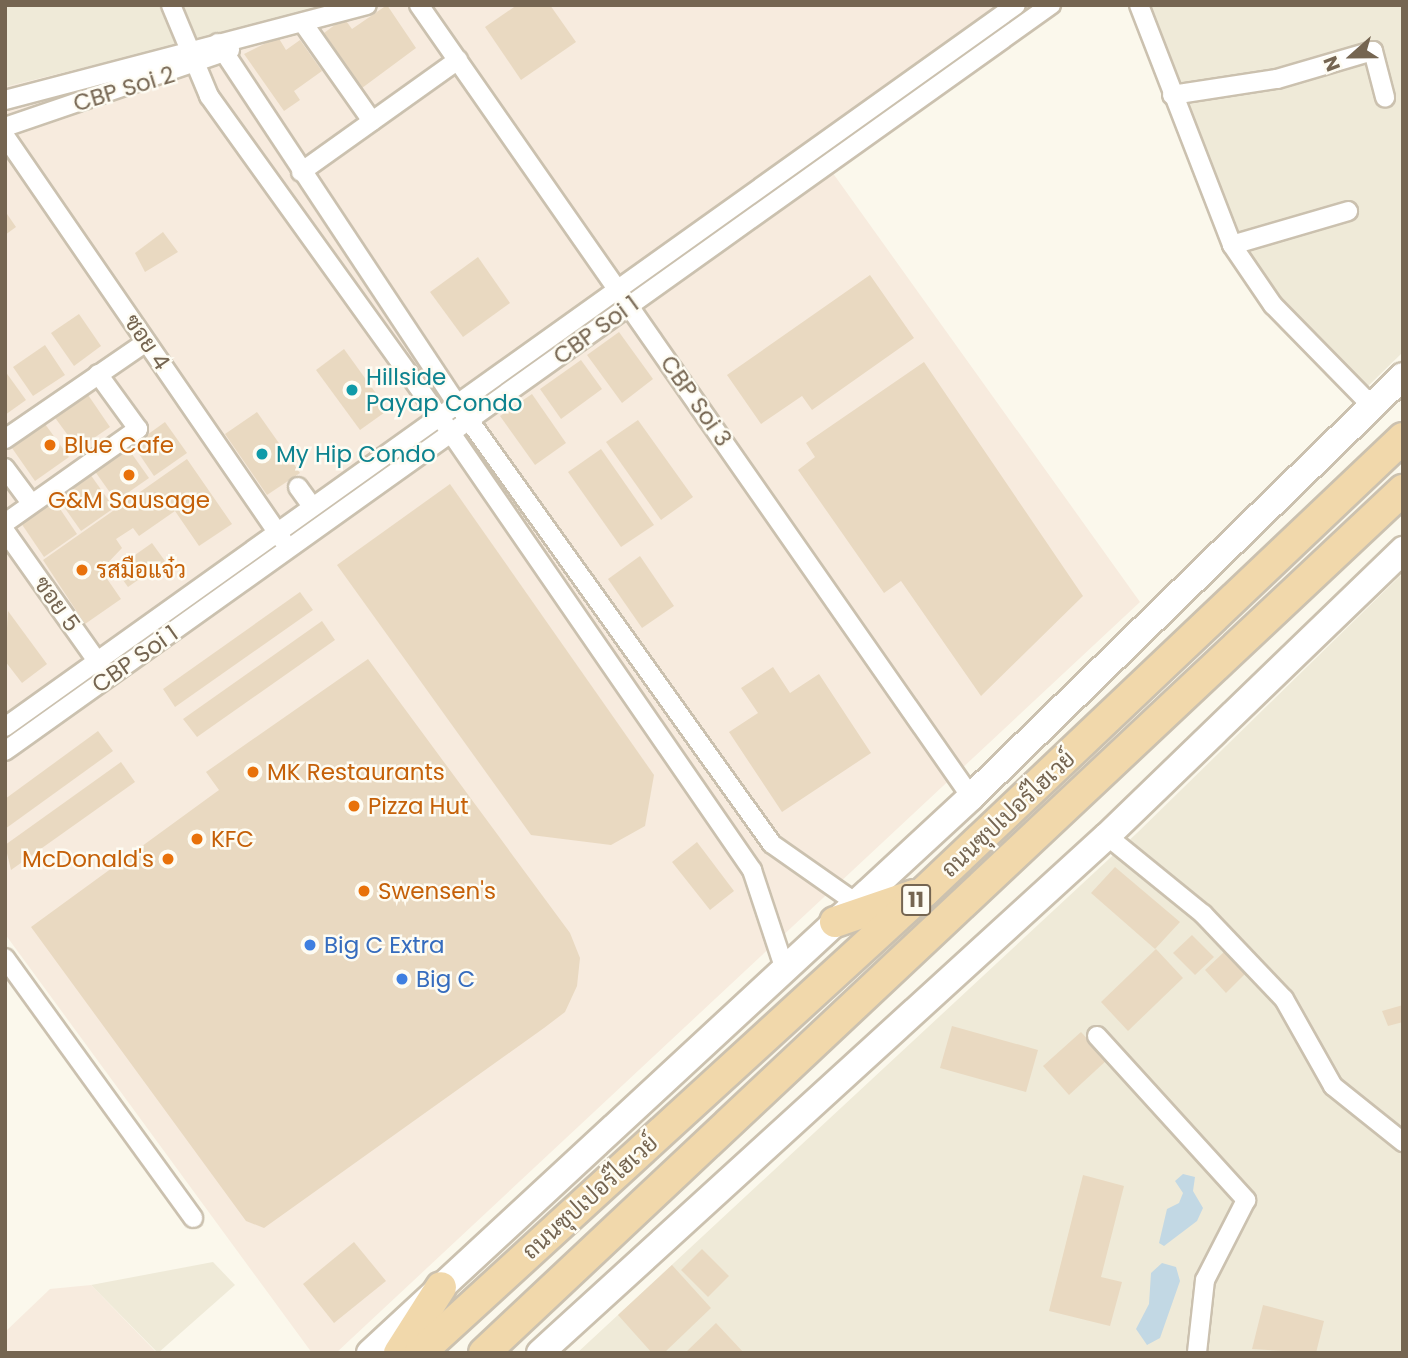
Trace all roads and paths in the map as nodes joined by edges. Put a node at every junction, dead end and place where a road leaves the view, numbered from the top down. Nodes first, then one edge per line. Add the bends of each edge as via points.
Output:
1 (171, 5) edge
2 (366, 5) edge
3 (419, 5) edge
4 (1016, 5) edge
5 (1051, 5) edge
6 (1139, 5) edge
7 (303, 23) junction
8 (221, 50) junction
9 (191, 60) junction
10 (458, 60) junction
11 (902, 85) junction
12 (1172, 95) junction
13 (1385, 97) dead end
14 (5, 100) edge
15 (915, 102) junction
16 (372, 121) junction
17 (5, 127) edge
18 (5, 136) edge
19 (301, 172) junction
20 (1348, 211) dead end
21 (1232, 245) junction
22 (615, 287) junction
23 (629, 307) junction
24 (146, 342) junction
25 (98, 374) junction
26 (1403, 376) edge
27 (456, 402) junction
28 (1373, 407) junction
29 (437, 415) junction
30 (469, 420) junction
31 (451, 433) junction
32 (5, 439) edge
33 (1403, 439) edge
34 (5, 468) edge
35 (298, 486) dead end
36 (1403, 490) edge
37 (31, 503) junction
38 (312, 506) junction
39 (5, 523) edge
40 (5, 531) edge
41 (277, 531) junction
42 (290, 548) junction
43 (1403, 550) edge
44 (97, 661) junction
45 (109, 677) junction
46 (5, 727) edge
47 (5, 751) edge
48 (971, 797) junction
49 (1107, 835) junction
50 (772, 844) junction
51 (752, 870) junction
52 (924, 892) junction
53 (846, 912) junction
54 (5, 958) edge
55 (784, 967) junction
56 (1097, 1036) dead end
57 (1403, 1142) edge
58 (193, 1218) dead end
59 (441, 1287) junction
60 (556, 1287) junction
61 (370, 1353) edge
62 (400, 1353) edge
63 (420, 1353) edge
64 (484, 1353) edge
65 (516, 1353) edge
66 (540, 1353) edge
67 (1197, 1353) edge

1 - 9 street
2 - 7 street, CBP Soi 2
3 - 10 street, CBP Soi 3
4 - 11 street, CBP Soi 1
5 - 15 street, CBP Soi 1
6 - 12 street
7 - 8 street, CBP Soi 2
7 - 16 street
8 - 9 street, CBP Soi 2
8 - 19 street
9 - 14 street, CBP Soi 2
9 - 17 street, CBP Soi 2
9 - 29 street
10 - 16 street
10 - 22 street, CBP Soi 3
11 - 15 street
11 - 22 street, CBP Soi 1
12 - 13 street via 1277,79 1373,51
12 - 21 street
15 - 23 street, CBP Soi 1
16 - 19 street
18 - 24 street, ซอย 4
19 - 27 street
20 - 21 street
21 - 28 street via 1273,305
22 - 23 street, CBP Soi 3
22 - 27 street, CBP Soi 1
23 - 30 street, CBP Soi 1
23 - 48 street, CBP Soi 3
24 - 25 street
24 - 41 street, ซอย 4
25 - 32 street
25 - 37 street via 138,429
26 - 28 main road
27 - 29 street, CBP Soi 1
27 - 30 street
28 - 48 main road
29 - 31 street
29 - 38 street, CBP Soi 1
30 - 31 street, CBP Soi 1
30 - 50 street
31 - 42 street, CBP Soi 1
31 - 51 street
33 - 52 highway, ถนนซุปเปอร์ไฮเวย์ / 11
34 - 37 street
35 - 38 street
36 - 60 highway, ถนนซุปเปอร์ไฮเวย์ / 11
37 - 39 street
38 - 41 street, CBP Soi 1
40 - 44 street, ซอย 5
41 - 42 street, ซอย 4
41 - 44 street, CBP Soi 1
42 - 45 street, CBP Soi 1
43 - 49 main road
44 - 45 street, ซอย 5
44 - 46 street, CBP Soi 1
45 - 47 street, CBP Soi 1
48 - 53 main road
49 - 57 street via 1203,914 1284,999 1333,1086
49 - 66 main road
50 - 51 street
50 - 53 street
51 - 55 street
52 - 53 highway
52 - 63 highway, ถนนซุปเปอร์ไฮเวย์ / 11
53 - 55 main road
54 - 58 street
55 - 59 main road
56 - 67 street via 1246,1200 1205,1280
59 - 61 main road
59 - 62 highway
60 - 64 highway, ถนนซุปเปอร์ไฮเวย์ / 11
60 - 65 highway

